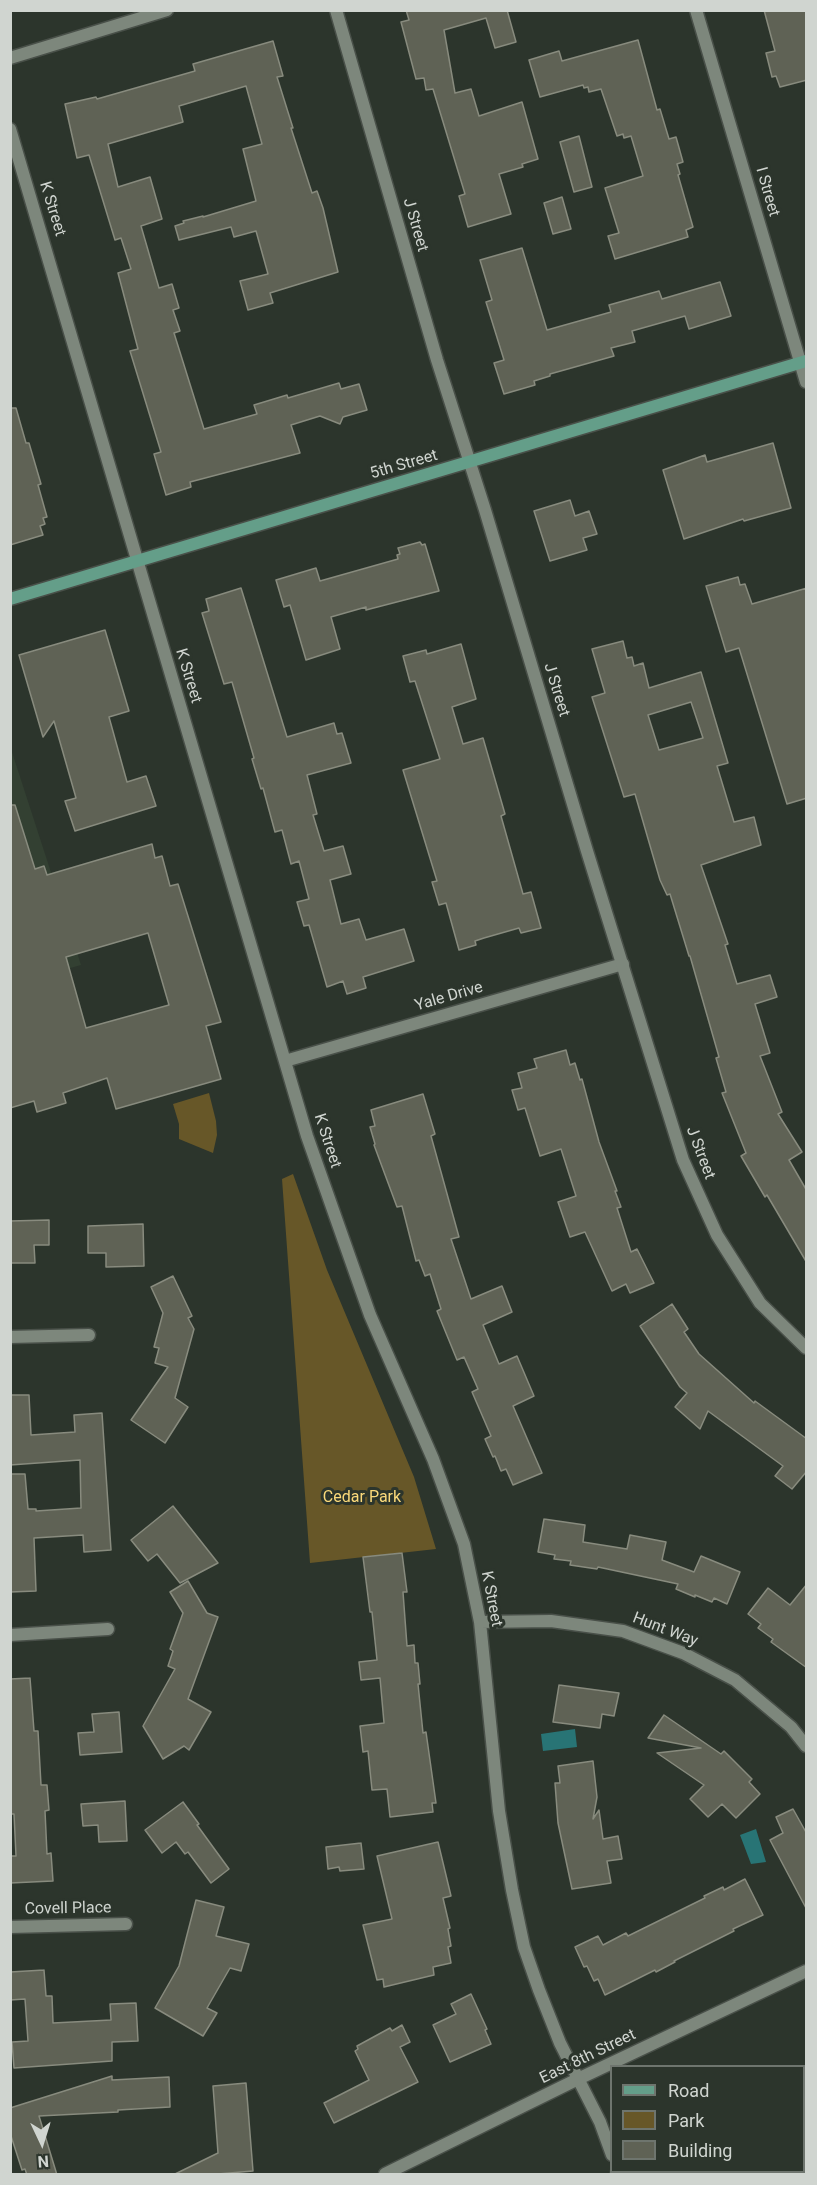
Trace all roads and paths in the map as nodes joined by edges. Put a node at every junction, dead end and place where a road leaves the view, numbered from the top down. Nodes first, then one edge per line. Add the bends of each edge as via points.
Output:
1 (167, 10) edge
2 (336, 10) edge
3 (696, 10) edge
4 (10, 58) edge
5 (10, 129) edge
6 (804, 362) edge
7 (807, 382) edge
8 (470, 463) junction
9 (136, 561) junction
10 (10, 599) edge
11 (622, 964) junction
12 (285, 1061) junction
13 (89, 1335) dead end
14 (10, 1337) edge
15 (807, 1348) edge
16 (480, 1622) junction
17 (108, 1629) dead end
18 (10, 1635) edge
19 (807, 1746) edge
20 (126, 1924) dead end
21 (10, 1927) edge
22 (807, 1971) edge
23 (578, 2079) junction
24 (610, 2150) edge
25 (385, 2175) edge

1 - 4 street
2 - 8 street, J Street
3 - 6 street, I Street
5 - 9 street, K Street
6 - 7 street, I Street
6 - 8 main road, 5th Street
8 - 9 main road, 5th Street
8 - 11 street, J Street
9 - 10 main road, 5th Street
9 - 12 street, K Street
11 - 12 street, Yale Drive
11 - 15 street, J Street via 683,1160 717,1235 760,1303
12 - 16 street, K Street via 370,1315 464,1544
13 - 14 street
16 - 19 street, Hunt Way via 551,1621 623,1631 683,1653 735,1680
16 - 23 street, K Street via 499,1811 524,1947 560,2043
17 - 18 street
20 - 21 street, Covell Place
22 - 23 street, East 8th Street
23 - 24 street, K Street
23 - 25 street, East 8th Street

